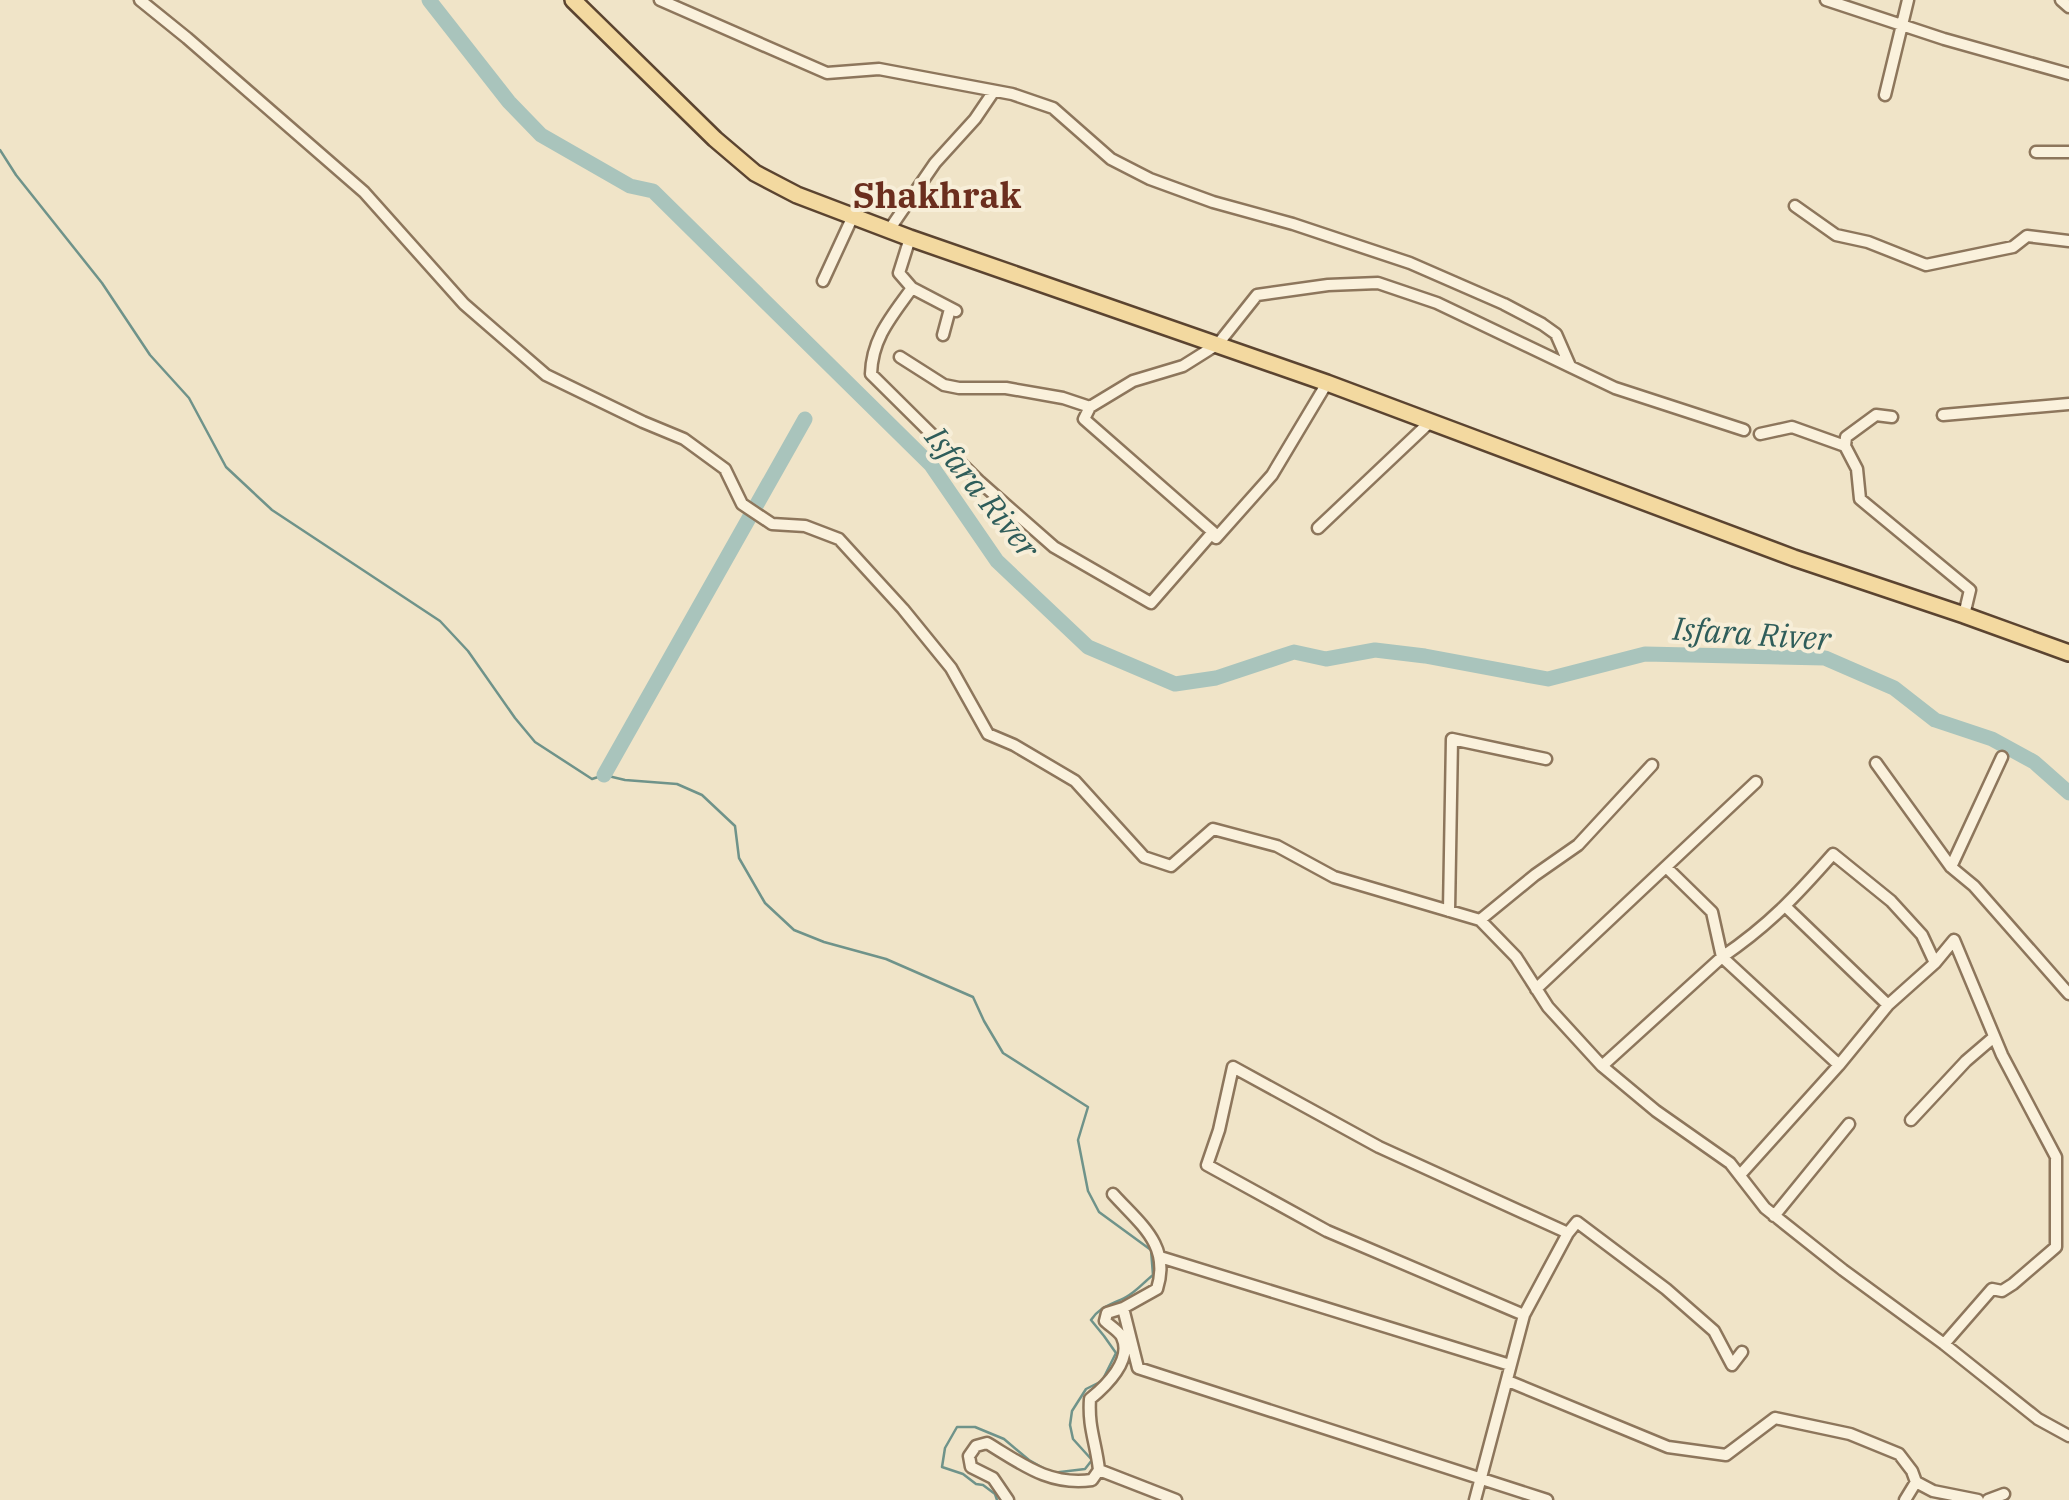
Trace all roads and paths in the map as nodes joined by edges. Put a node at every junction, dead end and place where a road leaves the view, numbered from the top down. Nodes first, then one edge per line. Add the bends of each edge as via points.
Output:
1 (140, 0) edge
2 (573, 0) edge
3 (660, 0) edge
4 (1826, 0) edge
5 (1908, 0) edge
6 (2060, 0) edge
7 (2069, 7) edge
8 (1902, 25) junction
9 (2069, 74) edge
10 (994, 90) junction
11 (1886, 95) dead end
12 (2036, 152) dead end
13 (2069, 152) edge
14 (1795, 206) dead end
15 (852, 216) junction
16 (889, 230) junction
17 (910, 238) junction
18 (2069, 240) edge
19 (823, 281) dead end
20 (912, 288) junction
21 (943, 335) dead end
22 (1218, 344) junction
23 (900, 357) dead end
24 (1570, 366) junction
25 (1327, 383) junction
26 (2069, 404) edge
27 (1090, 406) junction
28 (1943, 415) dead end
29 (1892, 417) dead end
30 (1430, 422) junction
31 (1744, 430) dead end
32 (1760, 434) dead end
33 (1845, 446) junction
34 (1318, 528) dead end
35 (1214, 532) junction
36 (1964, 615) junction
37 (2069, 654) edge
38 (2002, 757) dead end
39 (1546, 759) dead end
40 (1876, 763) dead end
41 (1652, 765) dead end
42 (1756, 782) dead end
43 (1666, 867) junction
44 (1950, 868) junction
45 (1786, 908) junction
46 (1449, 911) junction
47 (1480, 920) junction
48 (1722, 957) junction
49 (1935, 963) junction
50 (1536, 989) junction
51 (2069, 994) edge
52 (1888, 1005) junction
53 (1994, 1037) junction
54 (1838, 1065) junction
55 (1602, 1066) junction
56 (1912, 1120) dead end
57 (1848, 1124) dead end
58 (2069, 1153) edge
59 (2056, 1158) junction
60 (1740, 1176) junction
61 (1113, 1194) dead end
62 (1774, 1216) junction
63 (1568, 1234) junction
64 (1160, 1256) junction
65 (1123, 1308) junction
66 (1524, 1315) junction
67 (1944, 1344) junction
68 (1742, 1352) dead end
69 (1510, 1365) junction
70 (1508, 1380) junction
71 (2069, 1421) edge
72 (2064, 1433) edge
73 (1099, 1470) junction
74 (1482, 1478) junction
75 (1916, 1482) junction
76 (2004, 1494) dead end
77 (1008, 1500) edge
78 (1176, 1500) edge
79 (1475, 1500) edge
80 (1547, 1500) edge
81 (1905, 1500) edge
82 (1978, 1500) edge
83 (1988, 1500) edge

1 - 46 street via 354,183 464,304 546,375 684,439 725,469 742,504 772,524 806,526 839,539 951,668 988,734 1075,781 1144,858 1171,866 1214,829 1277,846 1334,877
2 - 15 main road via 755,173
3 - 10 street via 826,73 879,69
4 - 8 street
5 - 8 street
6 - 7 street
8 - 9 street
8 - 11 street
10 - 16 street
10 - 24 street via 1053,108 1112,159 1150,179 1410,262 1504,304 1556,334
12 - 13 street
14 - 18 street via 1836,235 1926,265 2012,246 2027,236
15 - 16 main road
15 - 19 street
16 - 17 main road
17 - 20 street via 899,273
17 - 22 main road
20 - 21 street via 953,310
20 - 35 street via 872,353 871,374 1054,547 1151,602
22 - 24 street via 1256,295 1378,284 1437,302
22 - 25 main road
22 - 27 street
23 - 27 street via 944,385 1006,388
24 - 31 street via 1615,388
25 - 30 main road
25 - 35 street via 1272,474 1216,538
26 - 28 street
27 - 35 street via 1084,419
29 - 33 street via 1876,415 1846,437
30 - 34 street
30 - 36 main road
32 - 33 street via 1792,427
33 - 36 street via 1857,469 1860,500 1970,590
36 - 37 main road
38 - 44 street
39 - 46 street via 1452,739
40 - 44 street
41 - 47 street via 1578,845
42 - 43 street
43 - 48 street via 1712,912
43 - 50 street
44 - 51 street via 1974,886
45 - 48 street
45 - 49 street via 1833,854 1891,901 1922,935
45 - 52 street
46 - 47 street
47 - 50 street
48 - 54 street
48 - 55 street
49 - 52 street
49 - 53 street via 1954,940
50 - 55 street
52 - 54 street
53 - 56 street
53 - 59 street
54 - 60 street
55 - 60 street
57 - 62 street
58 - 59 street
59 - 67 street via 2056,1247 2014,1284 1992,1290
60 - 62 street
61 - 64 street
62 - 67 street
63 - 66 street
63 - 66 street via 1379,1147 1233,1067 1208,1165 1327,1231
63 - 68 street via 1577,1222 1666,1289 1714,1331 1732,1364
64 - 65 street via 1157,1289
64 - 69 street
65 - 73 street via 1107,1313 1105,1321 1122,1334 1125,1350 1090,1399
65 - 74 street via 1138,1368
66 - 69 street
67 - 72 street via 2038,1420
69 - 70 street
70 - 74 street
70 - 75 street via 1668,1447 1726,1454 1775,1418 1850,1434 1899,1454
71 - 72 street
73 - 77 street via 1092,1480 1048,1478 986,1443 976,1446 971,1467 994,1478
73 - 78 street
74 - 79 street
74 - 80 street
75 - 81 street
75 - 82 street
76 - 83 street

